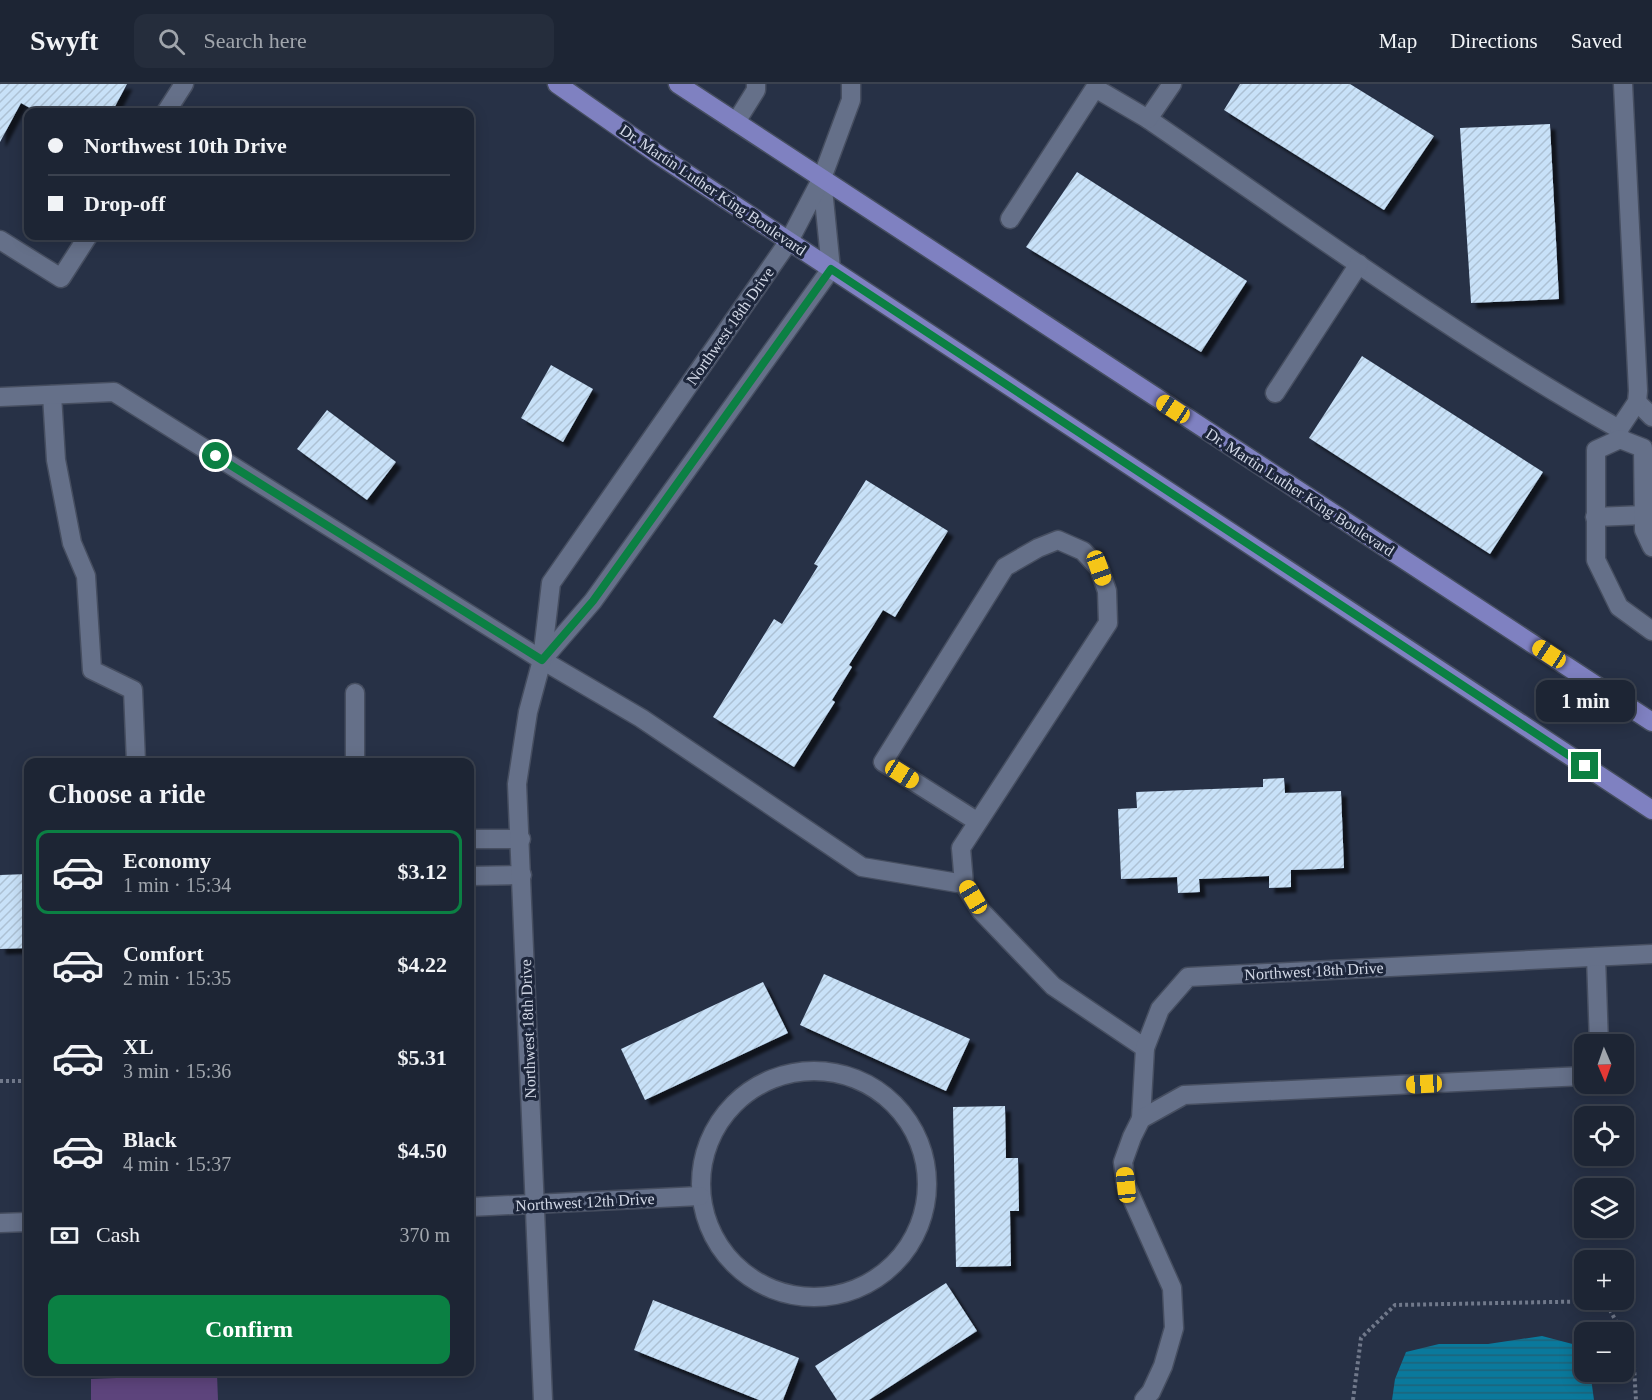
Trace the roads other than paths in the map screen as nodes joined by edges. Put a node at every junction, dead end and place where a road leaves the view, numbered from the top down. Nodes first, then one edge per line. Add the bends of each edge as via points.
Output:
1 (184, 84) edge
2 (557, 84) edge
3 (678, 84) edge
4 (756, 84) edge
5 (851, 84) edge
6 (1172, 84) edge
7 (1623, 84) edge
8 (169, 108) edge
9 (1148, 119) junction
10 (736, 122) junction
11 (822, 178) junction
12 (1010, 219) dead end
13 (0, 240) edge
14 (85, 240) edge
15 (789, 241) junction
16 (1359, 264) junction
17 (831, 269) junction
18 (1275, 393) dead end
19 (52, 394) junction
20 (0, 397) edge
21 (1637, 402) junction
22 (1652, 417) edge
23 (1619, 434) junction
24 (1644, 515) junction
25 (1595, 517) junction
26 (1652, 547) edge
27 (1652, 632) edge
28 (542, 660) junction
29 (355, 693) dead end
30 (1652, 722) edge
31 (136, 758) edge
32 (355, 758) edge
33 (1652, 810) edge
34 (978, 822) junction
35 (474, 839) edge
36 (521, 839) junction
37 (522, 875) junction
38 (474, 876) edge
39 (964, 884) junction
40 (1652, 954) edge
41 (1596, 957) junction
42 (1599, 1034) edge
43 (1145, 1048) junction
44 (1574, 1076) edge
45 (1141, 1119) junction
46 (700, 1196) junction
47 (535, 1204) junction
48 (474, 1207) edge
49 (24, 1222) edge
50 (0, 1223) edge
51 (543, 1400) edge
52 (1144, 1400) edge

1 - 8 street
2 - 15 main road, Dr. Martin Luther King Boulevard
3 - 10 main road, Dr. Martin Luther King Boulevard
4 - 10 street
5 - 11 street, Northwest 18th Drive via 851,100
6 - 9 street
7 - 21 street
9 - 12 street via 1095,88
9 - 16 street
10 - 11 main road, Dr. Martin Luther King Boulevard
11 - 15 street, Northwest 18th Drive
11 - 17 street
11 - 30 main road, Dr. Martin Luther King Boulevard
13 - 14 street via 61,278
15 - 17 main road, Dr. Martin Luther King Boulevard
15 - 28 street, Northwest 18th Drive via 551,583
16 - 18 street
16 - 23 street
17 - 28 street, Northwest 18th Drive via 593,601
17 - 33 main road, Dr. Martin Luther King Boulevard
19 - 20 street
19 - 28 street via 114,392
19 - 31 street via 56,460 72,543 86,576 92,670 133,690
21 - 22 street
21 - 23 street
23 - 24 street via 1643,448
23 - 25 street via 1596,450
24 - 25 street
24 - 26 street via 1644,530
25 - 27 street via 1596,560 1619,607
28 - 36 street, Northwest 18th Drive via 528,712 517,784
28 - 39 street via 641,718 862,867
29 - 32 street
34 - 34 street via 883,762 1005,567 1058,540 1083,551 1099,568 1107,591 1108,623
34 - 39 street via 961,848
35 - 36 street
36 - 37 street, Northwest 18th Drive
37 - 38 street
37 - 47 street, Northwest 18th Drive
39 - 43 street via 981,911 1053,986
40 - 41 street, Northwest 18th Drive
41 - 42 street
41 - 43 street, Northwest 18th Drive via 1188,977 1160,1009
43 - 45 street, Northwest 18th Drive
44 - 45 street via 1184,1095
45 - 52 street, Northwest 18th Drive via 1123,1162 1126,1185 1172,1288 1174,1328 1163,1366
46 - 46 street via 710,1230 729,1260 756,1282 789,1295 825,1297 859,1288 890,1269 912,1242 925,1209 927,1170 916,1133 892,1102 859,1080 821,1071 782,1075 747,1093 719,1121 703,1157
46 - 47 street, Northwest 12th Drive
47 - 48 street, Northwest 12th Drive
47 - 51 street, Northwest 18th Drive
49 - 50 street

